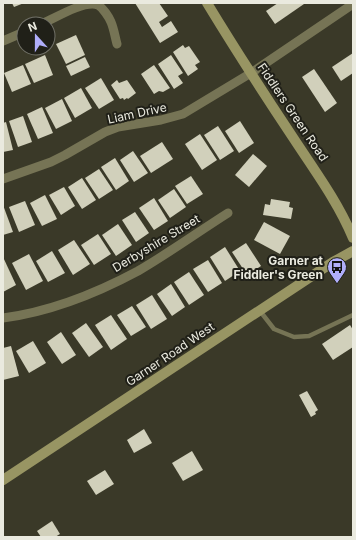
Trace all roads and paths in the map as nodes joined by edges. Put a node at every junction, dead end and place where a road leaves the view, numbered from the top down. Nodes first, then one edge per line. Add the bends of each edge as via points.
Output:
1 (207, 3) edge
2 (347, 5) edge
3 (56, 17) edge
4 (16, 35) edge
5 (3, 41) edge
6 (118, 44) dead end
7 (251, 74) junction
8 (3, 179) edge
9 (228, 213) dead end
10 (353, 238) edge
11 (353, 251) edge
12 (260, 311) junction
13 (353, 315) edge
14 (3, 318) edge
15 (3, 480) edge

1 - 7 main road, Fiddlers Green Road
2 - 7 street, Liam Drive
3 - 6 street via 75,7 97,5 103,9 111,22
4 - 5 street
7 - 8 street, Liam Drive via 183,114 118,127 51,162
7 - 10 main road, Fiddlers Green Road via 316,170
9 - 14 street, Derbyshire Street via 150,264 118,281 63,303
11 - 12 main road, Garner Road West
12 - 13 lane via 274,329 294,337 309,336
12 - 15 main road, Garner Road West

